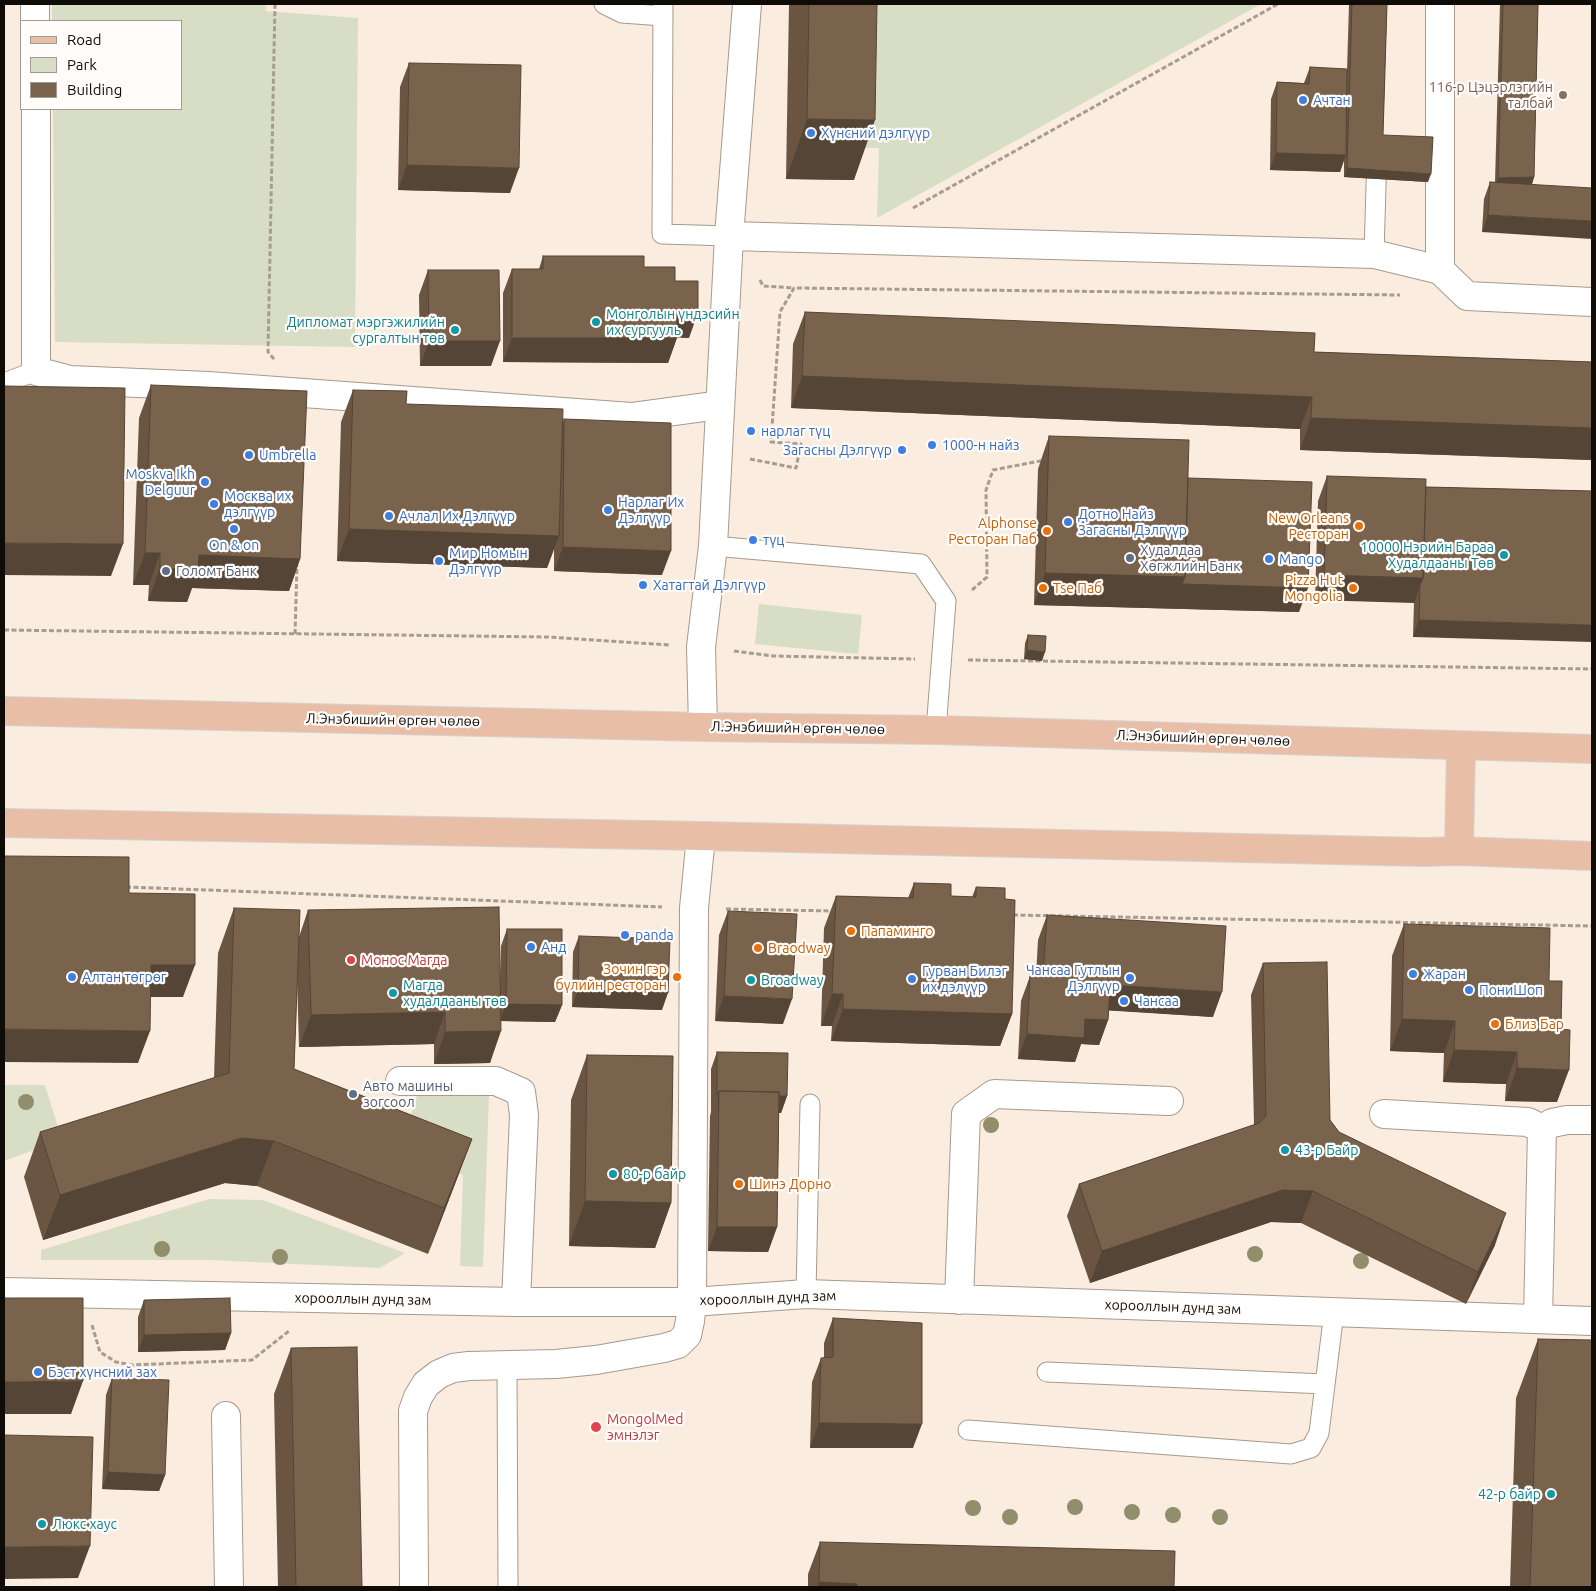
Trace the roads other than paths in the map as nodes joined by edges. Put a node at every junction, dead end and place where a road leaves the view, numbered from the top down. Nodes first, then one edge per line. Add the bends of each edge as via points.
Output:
1 (35, 4) edge
2 (604, 4) edge
3 (747, 4) edge
4 (1440, 4) edge
5 (663, 10) edge
6 (35, 20) edge
7 (36, 110) edge
8 (1378, 136) edge
9 (729, 236) junction
10 (1374, 254) junction
11 (1440, 270) junction
12 (1592, 302) edge
13 (36, 372) junction
14 (4, 383) edge
15 (720, 404) junction
16 (713, 546) junction
17 (4, 711) edge
18 (704, 727) junction
19 (936, 730) junction
20 (1461, 746) junction
21 (1592, 749) edge
22 (4, 823) edge
23 (701, 836) junction
24 (1459, 851) junction
25 (1592, 856) edge
26 (400, 1081) dead end
27 (1169, 1101) dead end
28 (810, 1104) dead end
29 (1384, 1114) dead end
30 (1592, 1120) edge
31 (1542, 1129) junction
32 (4, 1292) edge
33 (806, 1294) junction
34 (959, 1300) junction
35 (516, 1302) junction
36 (692, 1302) junction
37 (1334, 1312) junction
38 (1538, 1320) junction
39 (1592, 1321) edge
40 (507, 1366) junction
41 (1047, 1372) dead end
42 (1326, 1384) junction
43 (226, 1416) dead end
44 (968, 1430) dead end
45 (229, 1587) edge
46 (414, 1587) edge
47 (508, 1587) edge

1 - 6 street
2 - 5 lane via 622,13
3 - 9 street
4 - 11 street
5 - 9 lane via 662,234
7 - 13 street
8 - 10 lane
9 - 10 street
9 - 15 street
10 - 11 street
11 - 12 street via 1467,296
13 - 14 lane
13 - 15 street via 70,380 208,386 631,417
15 - 16 street
16 - 18 street via 701,647
16 - 19 lane via 921,564 946,601
17 - 18 main road, Л.Энэбишийн өргөн чөлөө
18 - 19 main road, Л.Энэбишийн өргөн чөлөө
19 - 20 main road, Л.Энэбишийн өргөн чөлөө
20 - 21 main road, Л.Энэбишийн өргөн чөлөө
20 - 24 main road
22 - 23 main road
23 - 24 main road
23 - 36 street via 694,908
24 - 25 main road
26 - 35 street via 496,1081 521,1092 524,1115
27 - 34 street via 994,1094 966,1114
28 - 33 lane
29 - 31 street via 1528,1122
30 - 31 street via 1567,1120
31 - 38 street
32 - 35 street, хорооллын дунд зам
33 - 34 street, хорооллын дунд зам
33 - 36 street, хорооллын дунд зам
34 - 37 street, хорооллын дунд зам
35 - 36 street, хорооллын дунд зам
36 - 40 street via 687,1335 678,1344 596,1360
37 - 38 street, хорооллын дунд зам
37 - 42 lane
38 - 39 street, хорооллын дунд зам
40 - 46 street via 453,1368 426,1384 418,1396 412,1427
40 - 47 lane
41 - 42 lane
42 - 44 lane via 1319,1433 1311,1448 1291,1454
43 - 45 street

